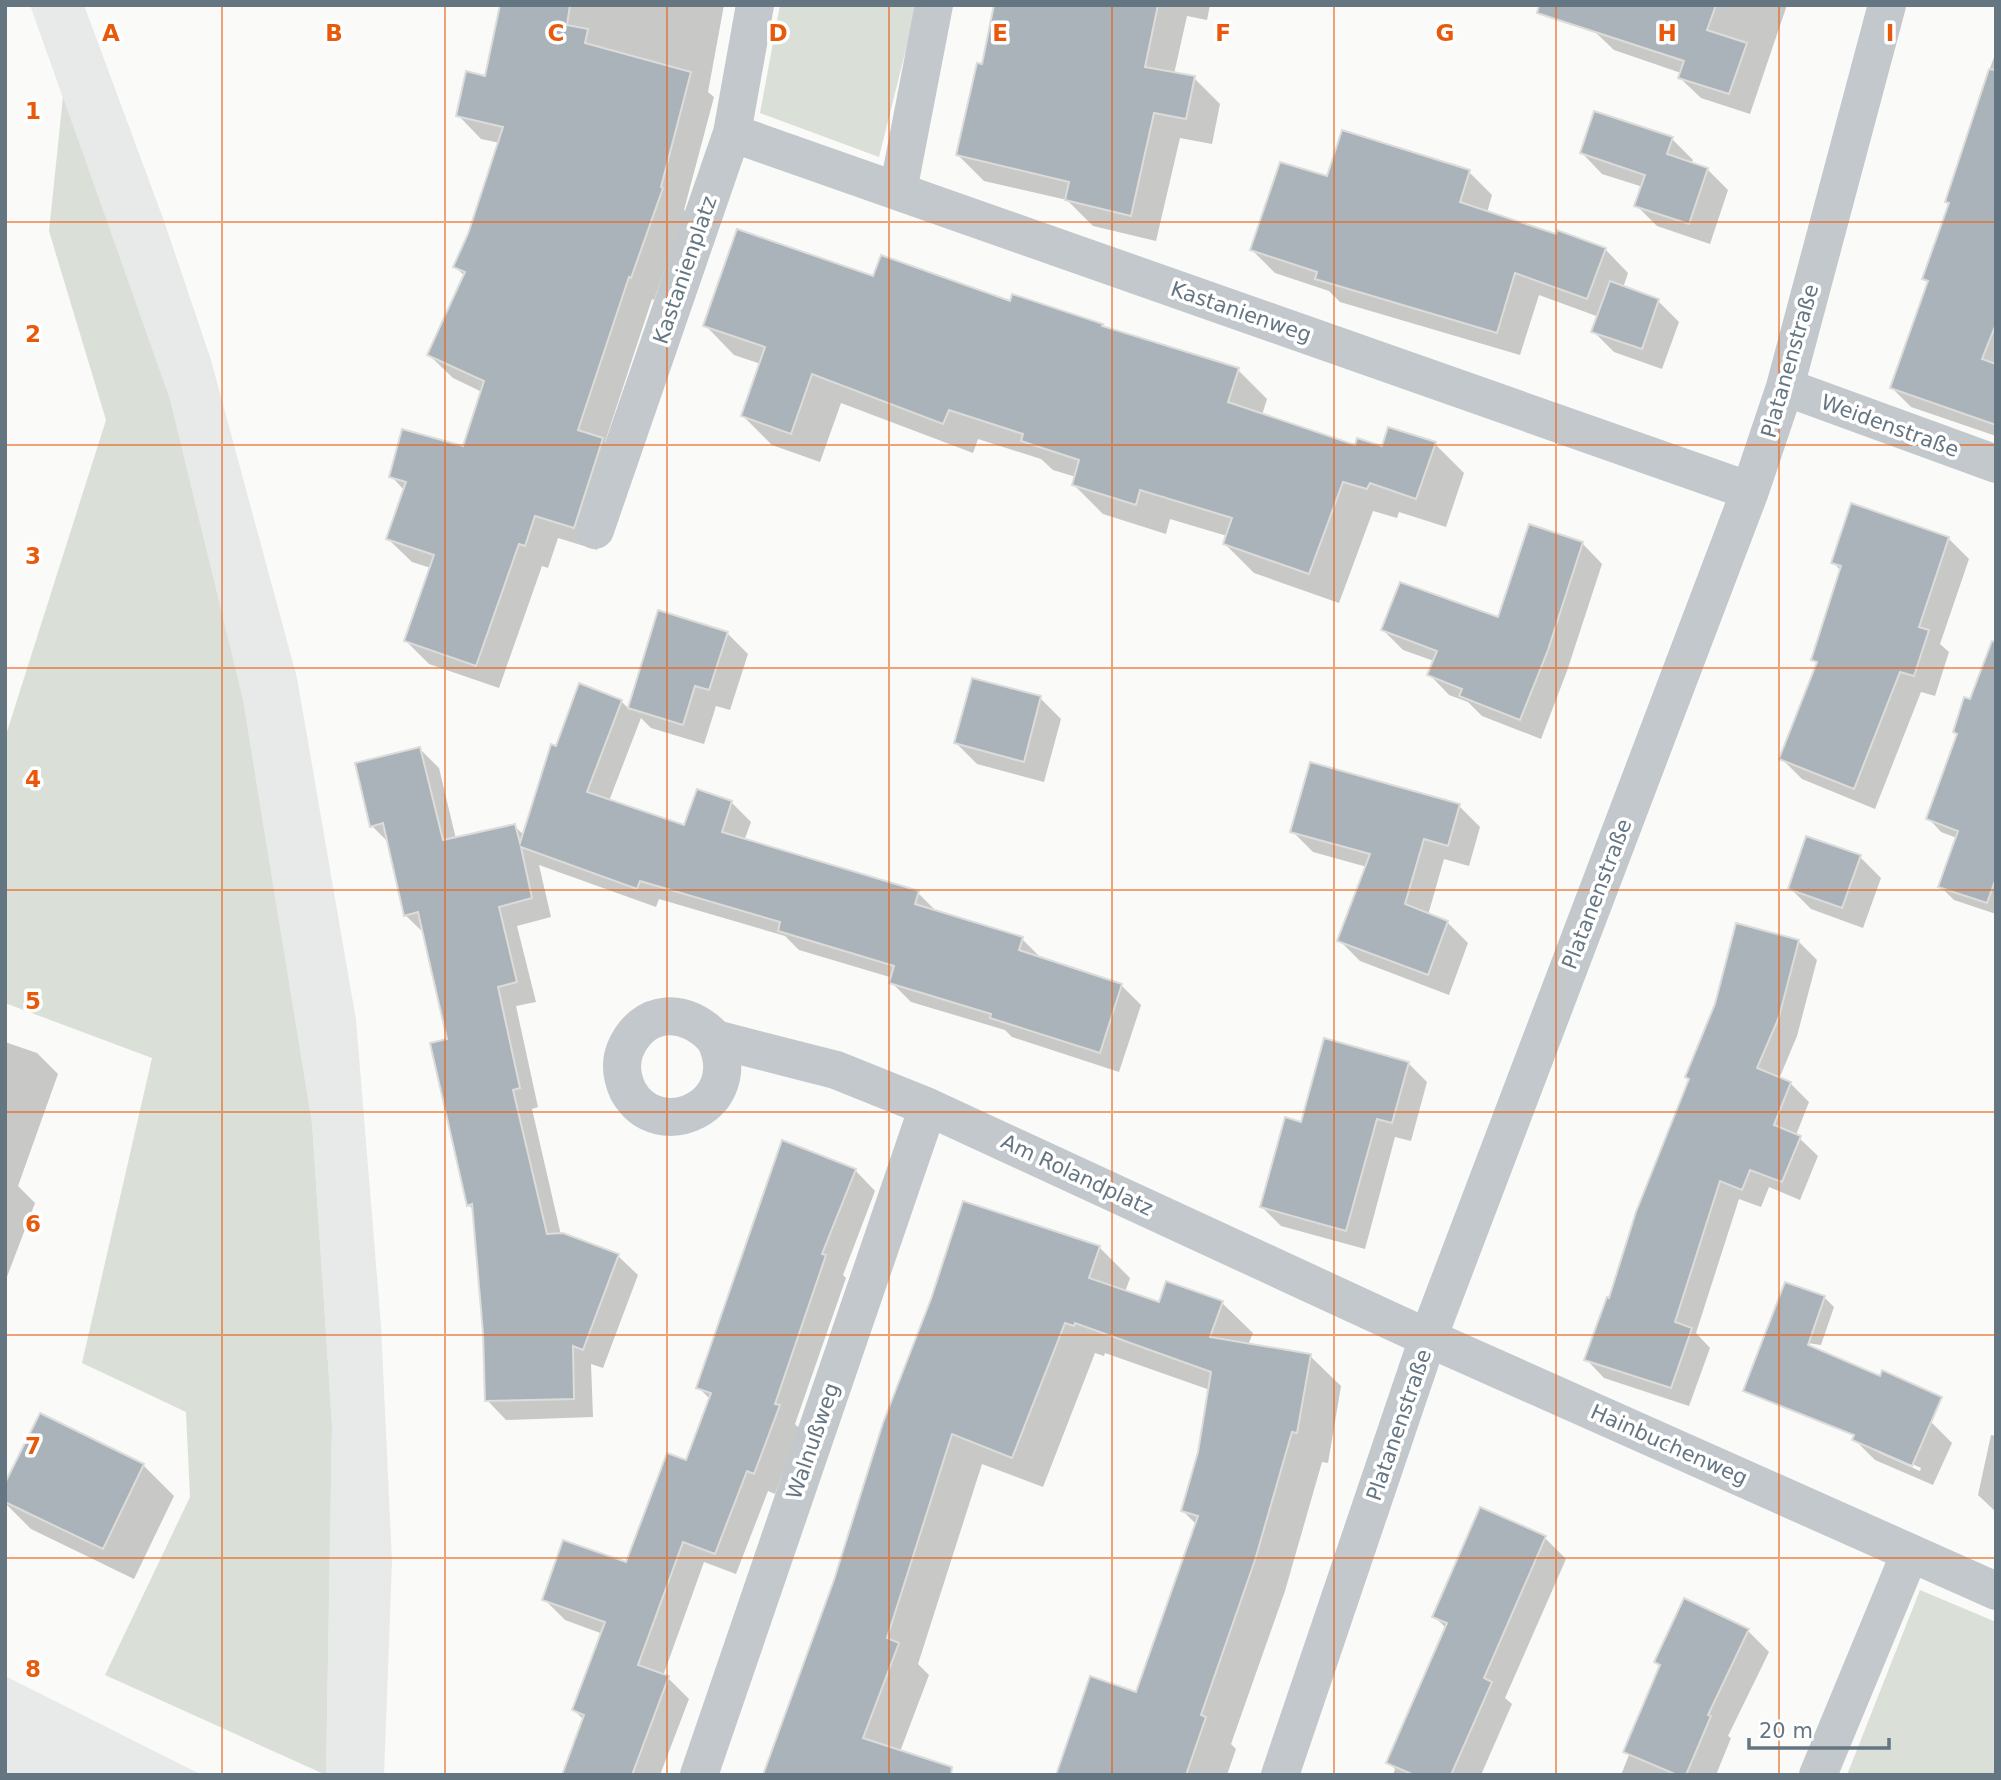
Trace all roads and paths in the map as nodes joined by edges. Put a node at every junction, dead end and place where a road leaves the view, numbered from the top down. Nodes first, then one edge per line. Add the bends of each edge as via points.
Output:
1 (755, 5) edge
2 (934, 5) edge
3 (1887, 5) edge
4 (732, 133) junction
5 (898, 191) junction
6 (1785, 387) junction
7 (1996, 464) edge
8 (1751, 491) junction
9 (595, 530) dead end
10 (715, 1039) dead end
11 (928, 1107) junction
12 (1428, 1338) junction
13 (1910, 1553) junction
14 (1996, 1591) edge
15 (699, 1775) edge
16 (1280, 1775) edge
17 (1818, 1775) edge

1 - 4 street, Kastanienplatz
2 - 5 street
3 - 6 street, Platanenstraße
4 - 5 street, Kastanienweg
4 - 9 street, Kastanienplatz
5 - 8 street, Kastanienweg
6 - 7 street, Weidenstraße
6 - 8 street, Platanenstraße
8 - 12 street, Platanenstraße
10 - 11 street, Am Rolandplatz via 836,1070
11 - 12 street, Am Rolandplatz
11 - 15 street, Walnußweg
12 - 13 street, Hainbuchenweg
12 - 16 street, Platanenstraße
13 - 14 street, Hainbuchenweg
13 - 17 street

